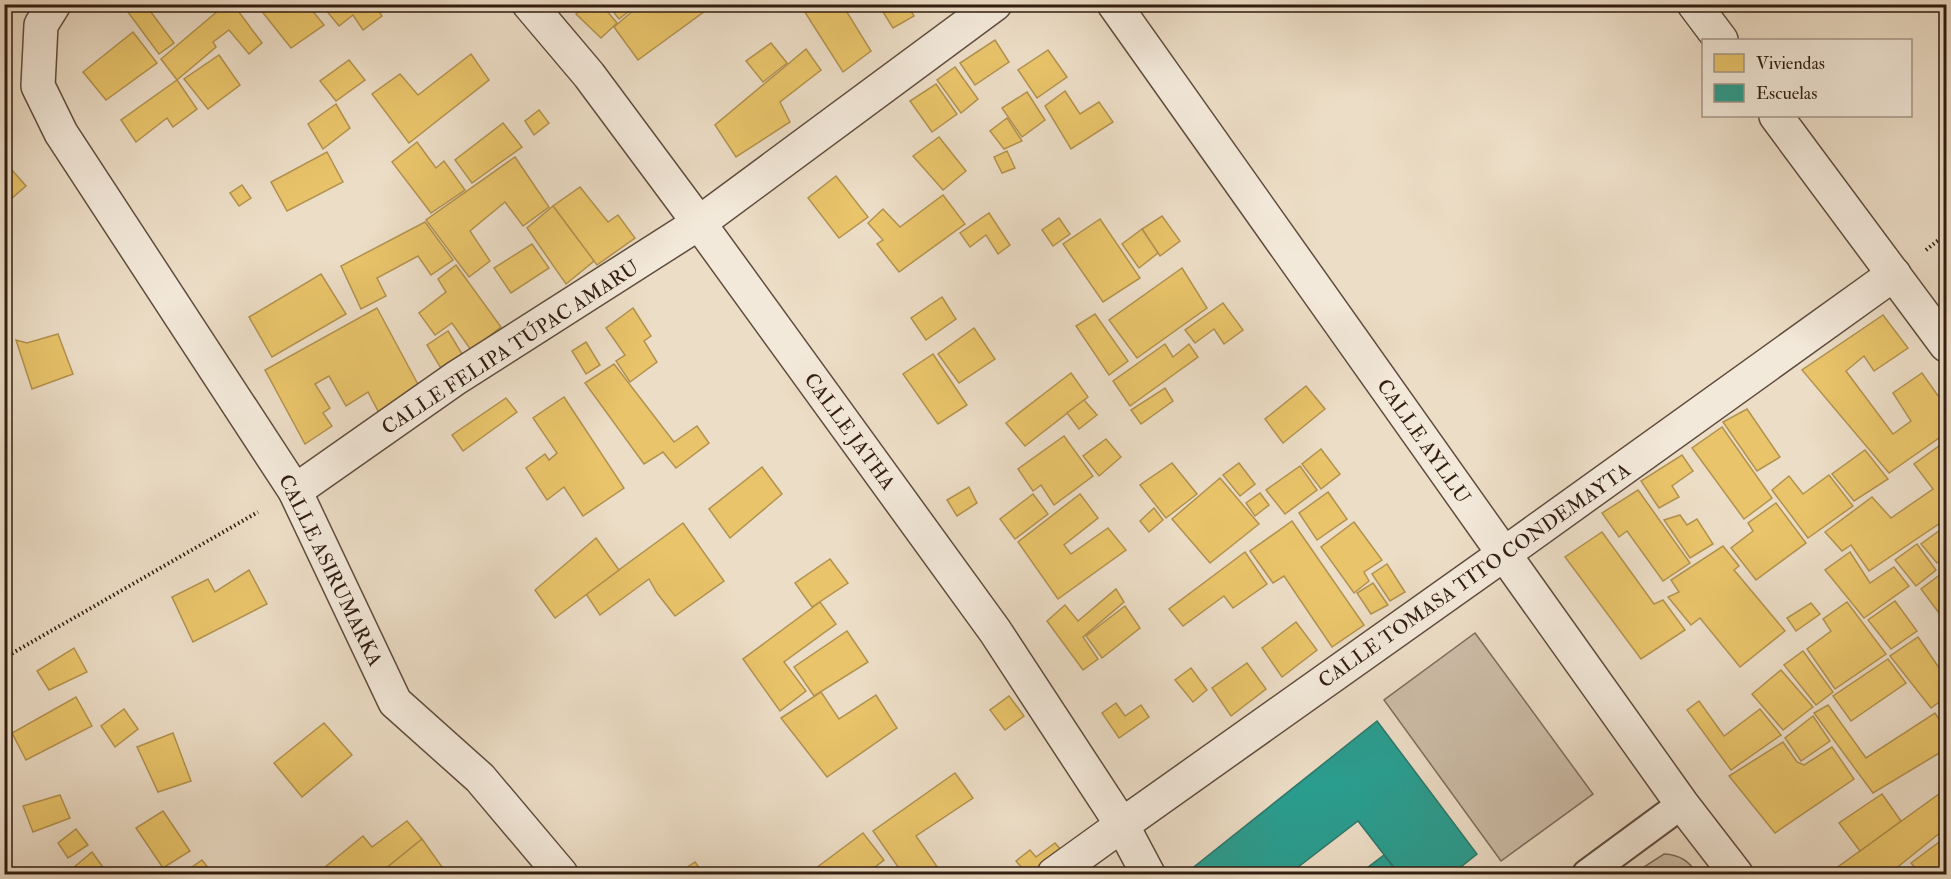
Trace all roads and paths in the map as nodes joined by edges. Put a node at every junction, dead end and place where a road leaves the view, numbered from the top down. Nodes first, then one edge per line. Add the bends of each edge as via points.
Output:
1 (54, 4) edge
2 (530, 4) edge
3 (995, 4) edge
4 (1114, 4) edge
5 (1694, 4) edge
6 (1720, 39) edge
7 (1777, 117) edge
8 (699, 223) junction
9 (1894, 274) junction
10 (1947, 345) edge
11 (295, 491) junction
12 (1504, 554) junction
13 (4, 658) edge
14 (1682, 804) junction
15 (1122, 825) junction
16 (561, 874) edge
17 (1054, 874) edge
18 (1148, 874) edge
19 (1587, 874) edge
20 (1736, 874) edge

1 - 11 street, CALLE ASIRUMARKA via 41,25 38,86 61,133
2 - 8 street, CALLE JATHA via 589,75
3 - 8 street, CALLE FELIPA TÚPAC AMARU
4 - 12 street, CALLE AYLLU
5 - 6 street
7 - 9 street
8 - 11 street, CALLE FELIPA TÚPAC AMARU via 456,378
8 - 15 street, CALLE JATHA via 995,631
9 - 10 street
9 - 12 street, CALLE TOMASA TITO CONDEMAYTA
11 - 13 path
11 - 16 street, CALLE ASIRUMARKA via 395,702 480,778
12 - 14 street, CALLE AYLLU
12 - 15 street, CALLE TOMASA TITO CONDEMAYTA
14 - 19 lane
14 - 20 street, CALLE AYLLU
15 - 17 street, CALLE TOMASA TITO CONDEMAYTA
15 - 18 street, CALLE JATHA

